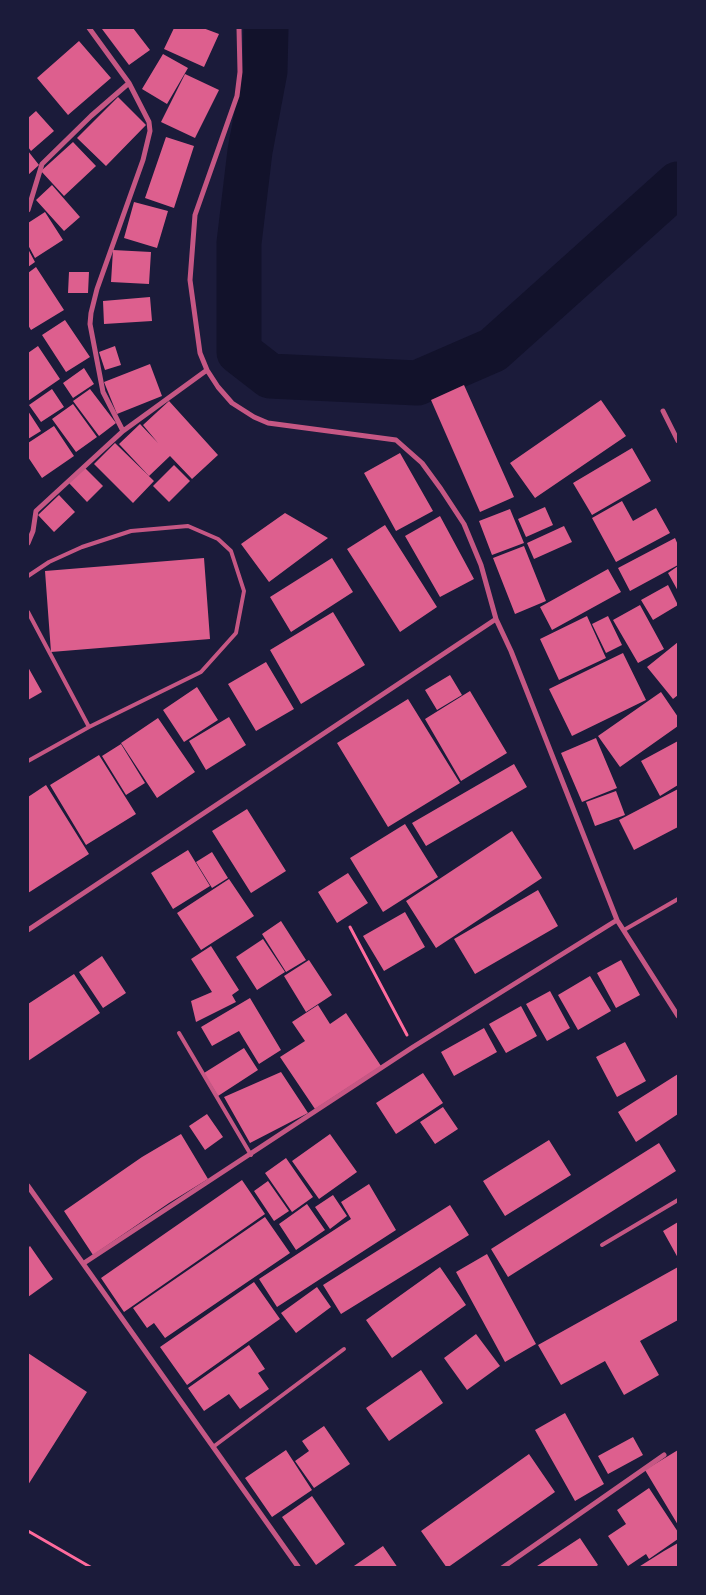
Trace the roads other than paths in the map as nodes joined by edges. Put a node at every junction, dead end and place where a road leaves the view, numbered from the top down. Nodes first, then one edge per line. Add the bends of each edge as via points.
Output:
1 (89, 28) edge
2 (239, 28) edge
3 (129, 83) junction
4 (28, 210) edge
5 (207, 370) junction
6 (664, 411) dead end
7 (123, 431) junction
8 (678, 442) edge
9 (28, 543) edge
10 (28, 576) edge
11 (28, 612) edge
12 (496, 619) junction
13 (89, 727) junction
14 (28, 761) edge
15 (678, 899) edge
16 (617, 920) junction
17 (28, 930) edge
18 (624, 930) junction
19 (678, 1016) edge
20 (179, 1032) dead end
21 (251, 1155) junction
22 (28, 1186) edge
23 (678, 1200) edge
24 (602, 1244) dead end
25 (84, 1263) junction
26 (344, 1349) dead end
27 (213, 1447) junction
28 (664, 1455) dead end
29 (299, 1568) edge
30 (502, 1568) edge

1 - 3 street
2 - 5 street via 237,96 194,215 190,280 200,353
3 - 4 street via 42,164
3 - 7 street via 147,114 150,131 98,289 90,324 103,392
5 - 7 street
5 - 12 street via 232,403 261,420 388,437 408,450 422,463 464,524 482,565
6 - 8 street
7 - 9 street via 36,511
10 - 13 lane via 82,547 131,531 188,526 218,540 234,558 244,591 236,633 220,653 201,672
11 - 13 lane
12 - 16 street
12 - 17 street
13 - 14 lane
15 - 18 lane
16 - 18 street
16 - 21 street via 414,1047
18 - 19 street
20 - 21 lane
21 - 25 street
22 - 25 street
23 - 24 lane
25 - 27 street
26 - 27 lane
27 - 29 street
28 - 30 street

